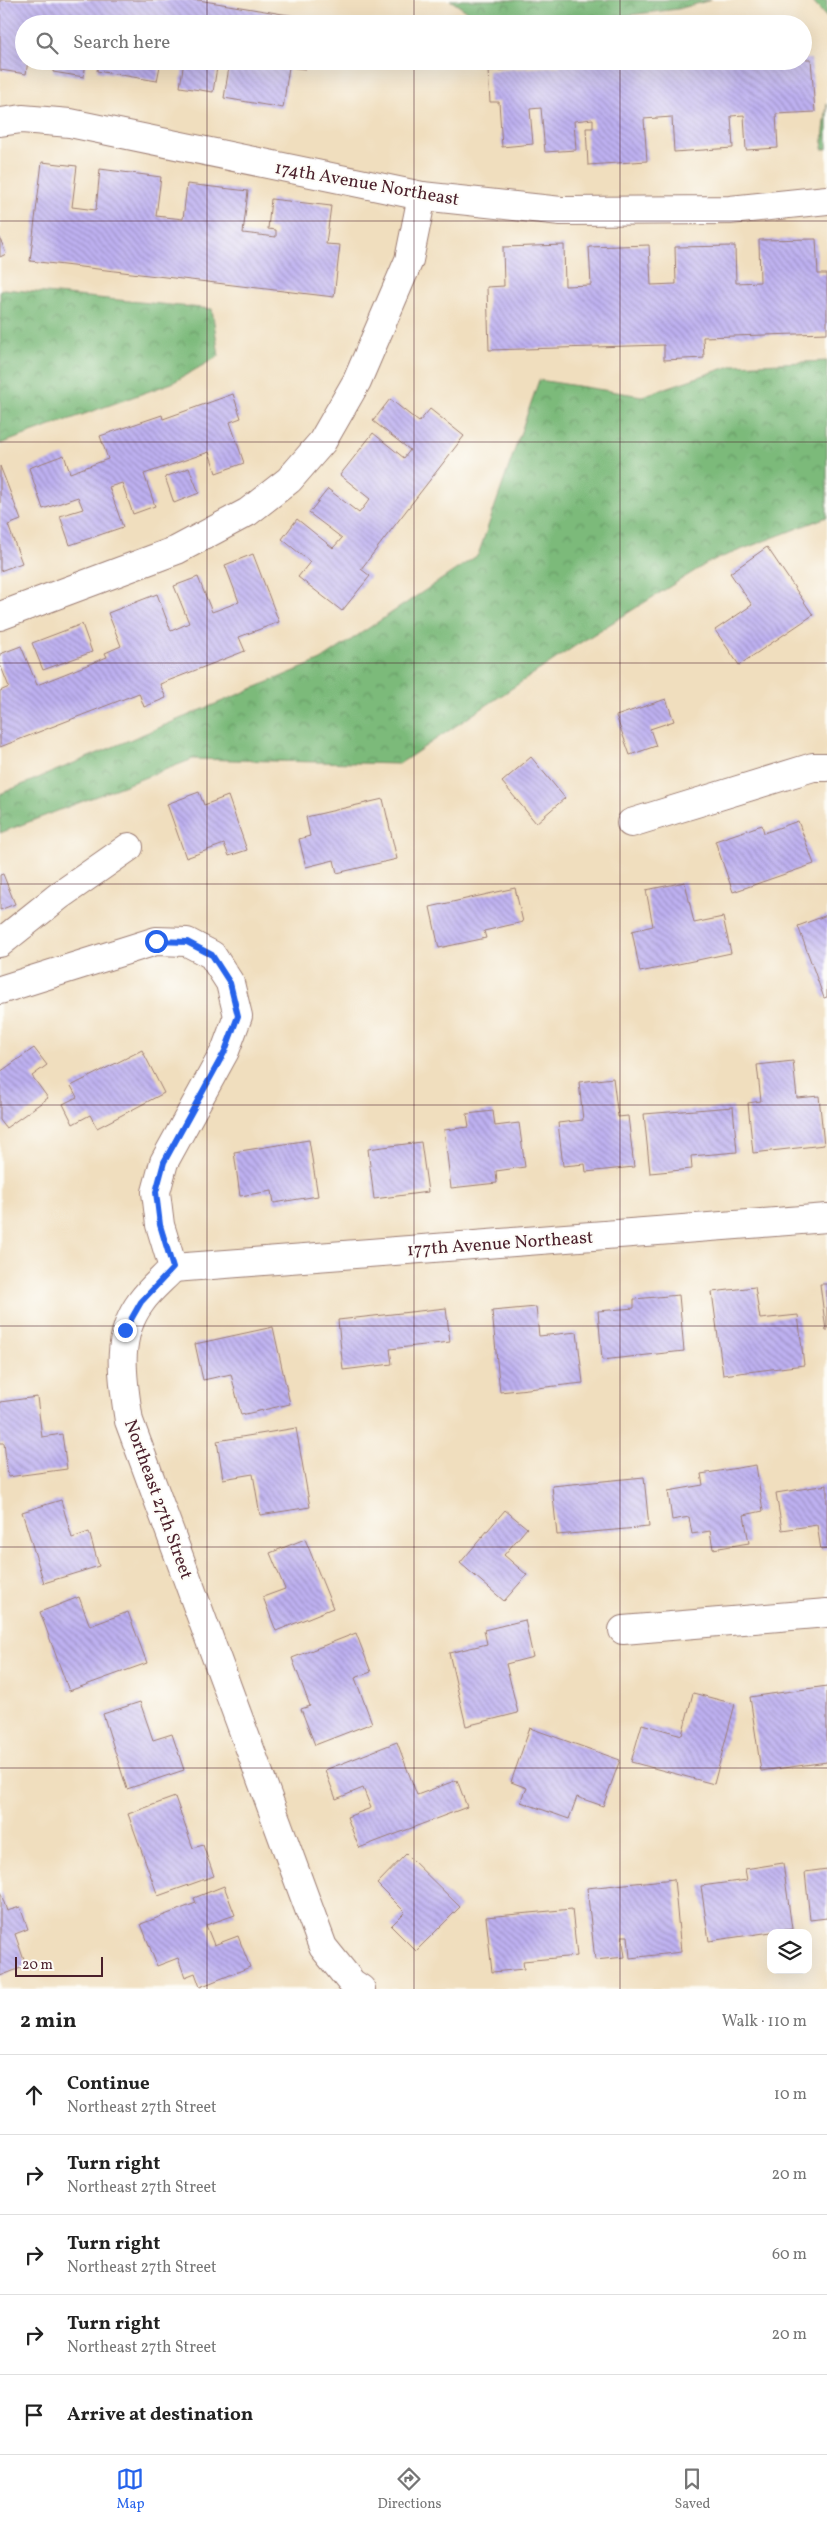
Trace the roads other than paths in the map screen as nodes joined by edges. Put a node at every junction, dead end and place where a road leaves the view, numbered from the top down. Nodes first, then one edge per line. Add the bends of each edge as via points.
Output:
1 (0, 122) edge
2 (422, 196) junction
3 (827, 200) edge
4 (0, 616) edge
5 (827, 767) edge
6 (631, 822) dead end
7 (129, 847) dead end
8 (0, 943) edge
9 (0, 990) edge
10 (827, 1218) edge
11 (173, 1268) junction
12 (827, 1614) edge
13 (624, 1630) dead end
14 (361, 1989) edge

1 - 2 street, 174th Avenue Northeast via 22,119 70,123
2 - 3 street, 174th Avenue Northeast via 561,211 730,210
2 - 4 street via 409,260 357,381 322,442 289,480 248,512 178,550
5 - 6 street via 813,767
7 - 8 street
9 - 11 street via 156,941 187,942 212,955 230,983 238,1016 225,1051 164,1162 156,1192 160,1225
10 - 11 street, 177th Avenue Northeast
11 - 14 street, Northeast 27th Street via 141,1302 125,1330 121,1367 129,1421 323,1947 352,1983
12 - 13 street

